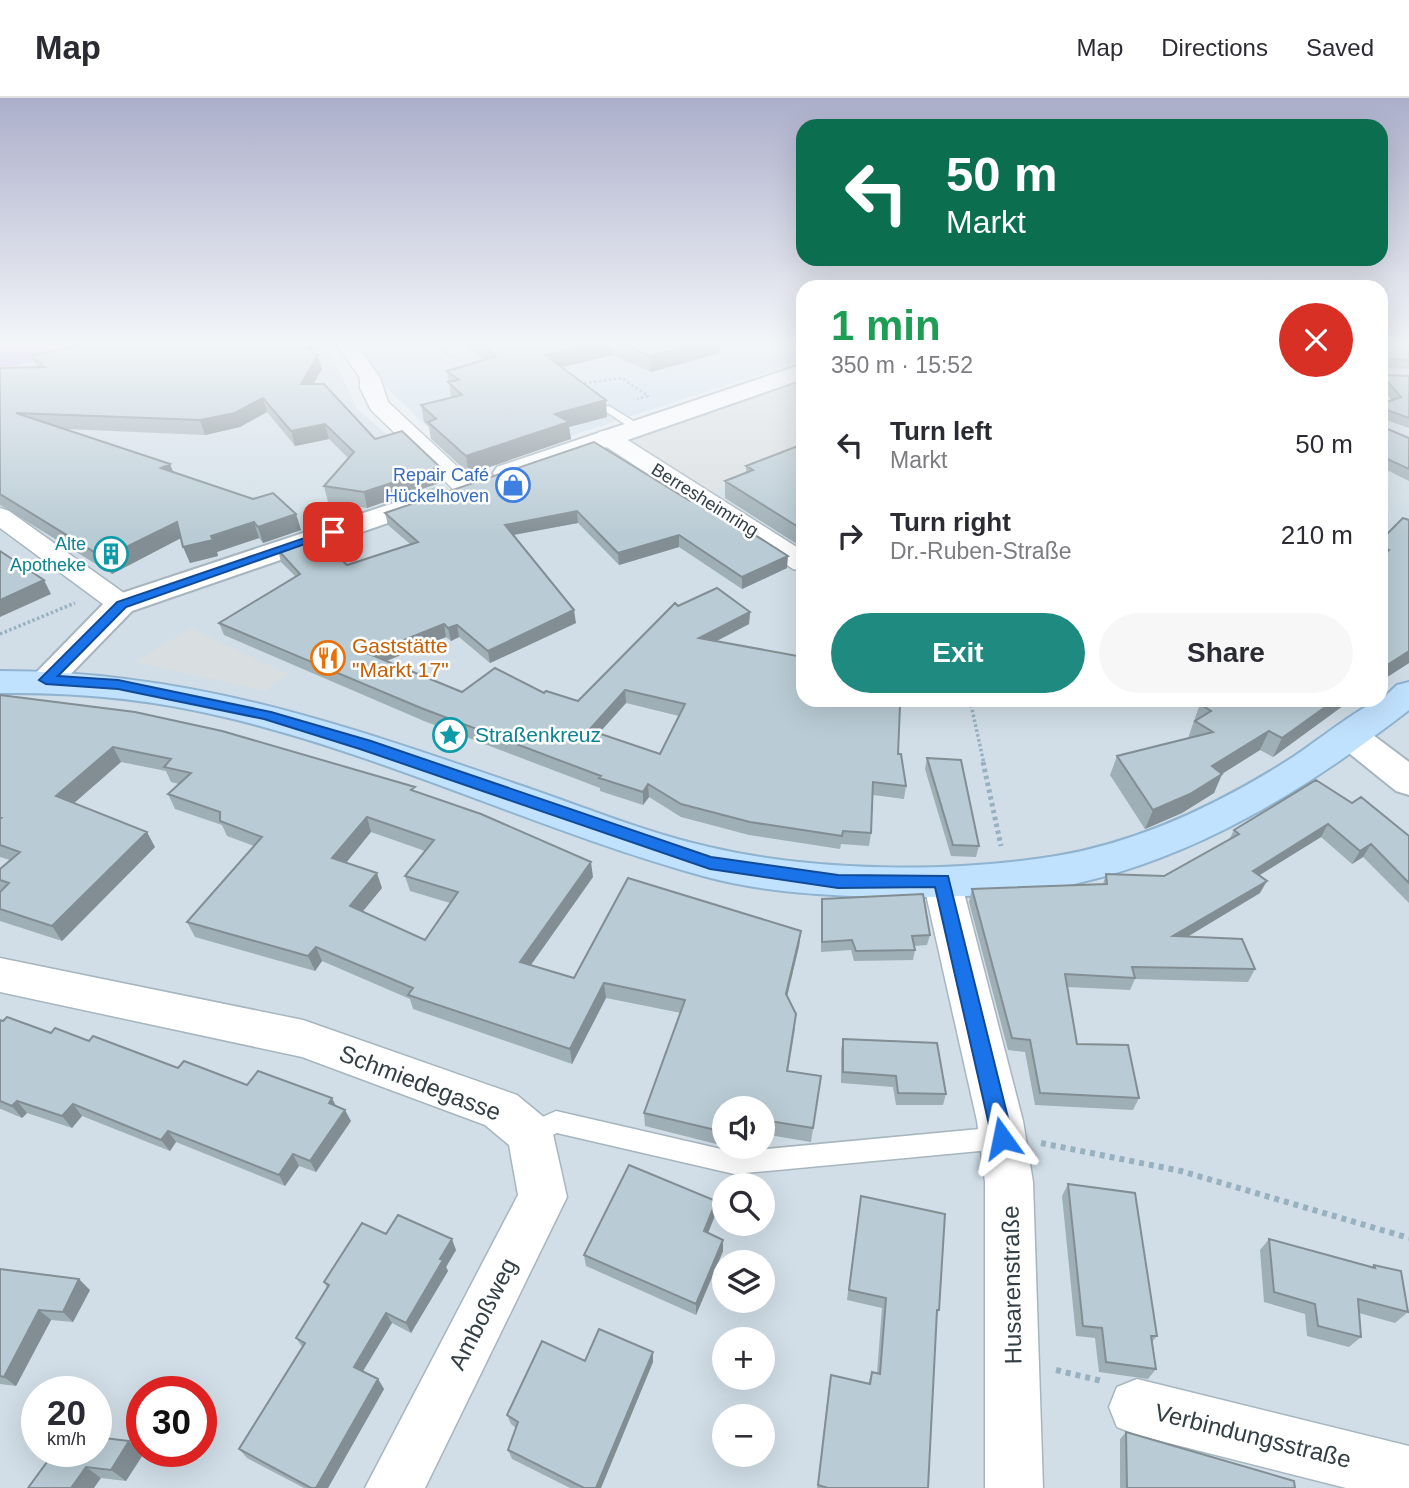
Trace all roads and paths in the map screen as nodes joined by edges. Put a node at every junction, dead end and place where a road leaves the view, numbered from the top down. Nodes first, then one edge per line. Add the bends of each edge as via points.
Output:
1 (382, 408) edge
2 (639, 408) edge
3 (658, 408) edge
4 (609, 410) edge
5 (635, 414) junction
6 (607, 438) junction
7 (465, 487) junction
8 (0, 516) edge
9 (796, 558) edge
10 (112, 598) junction
11 (0, 634) edge
12 (46, 680) junction
13 (0, 682) edge
14 (1409, 693) edge
15 (971, 707) edge
16 (1352, 737) junction
17 (1409, 782) edge
18 (1005, 877) junction
19 (942, 881) junction
20 (0, 975) edge
21 (530, 1134) junction
22 (1002, 1138) junction
23 (1409, 1238) edge
24 (1014, 1360) junction
25 (1137, 1407) joint
26 (1409, 1475) edge
27 (394, 1488) edge
28 (1014, 1488) edge

1 - 7 street
2 - 5 path
3 - 5 street
4 - 5 lane
5 - 6 street
6 - 7 street
6 - 9 street, Berresheimring via 701,492
7 - 10 street
8 - 10 street
10 - 11 path
10 - 12 street
12 - 13 main road
12 - 19 main road via 118,685 266,715 710,863 838,881
14 - 16 main road
15 - 18 path
16 - 17 street
16 - 18 main road via 1270,789 1144,849 1075,868
18 - 19 main road
19 - 22 street, Husarenstraße
20 - 21 street, Schmiedegasse via 303,1039 501,1110
21 - 22 lane via 556,1122 734,1163
21 - 27 street, Amboßweg via 543,1197
22 - 23 path via 1090,1149 1185,1171
22 - 24 street, Husarenstraße via 1009,1182
24 - 25 path via 1116,1385
24 - 28 street, Husarenstraße
25 - 26 street, Verbindungsstraße

